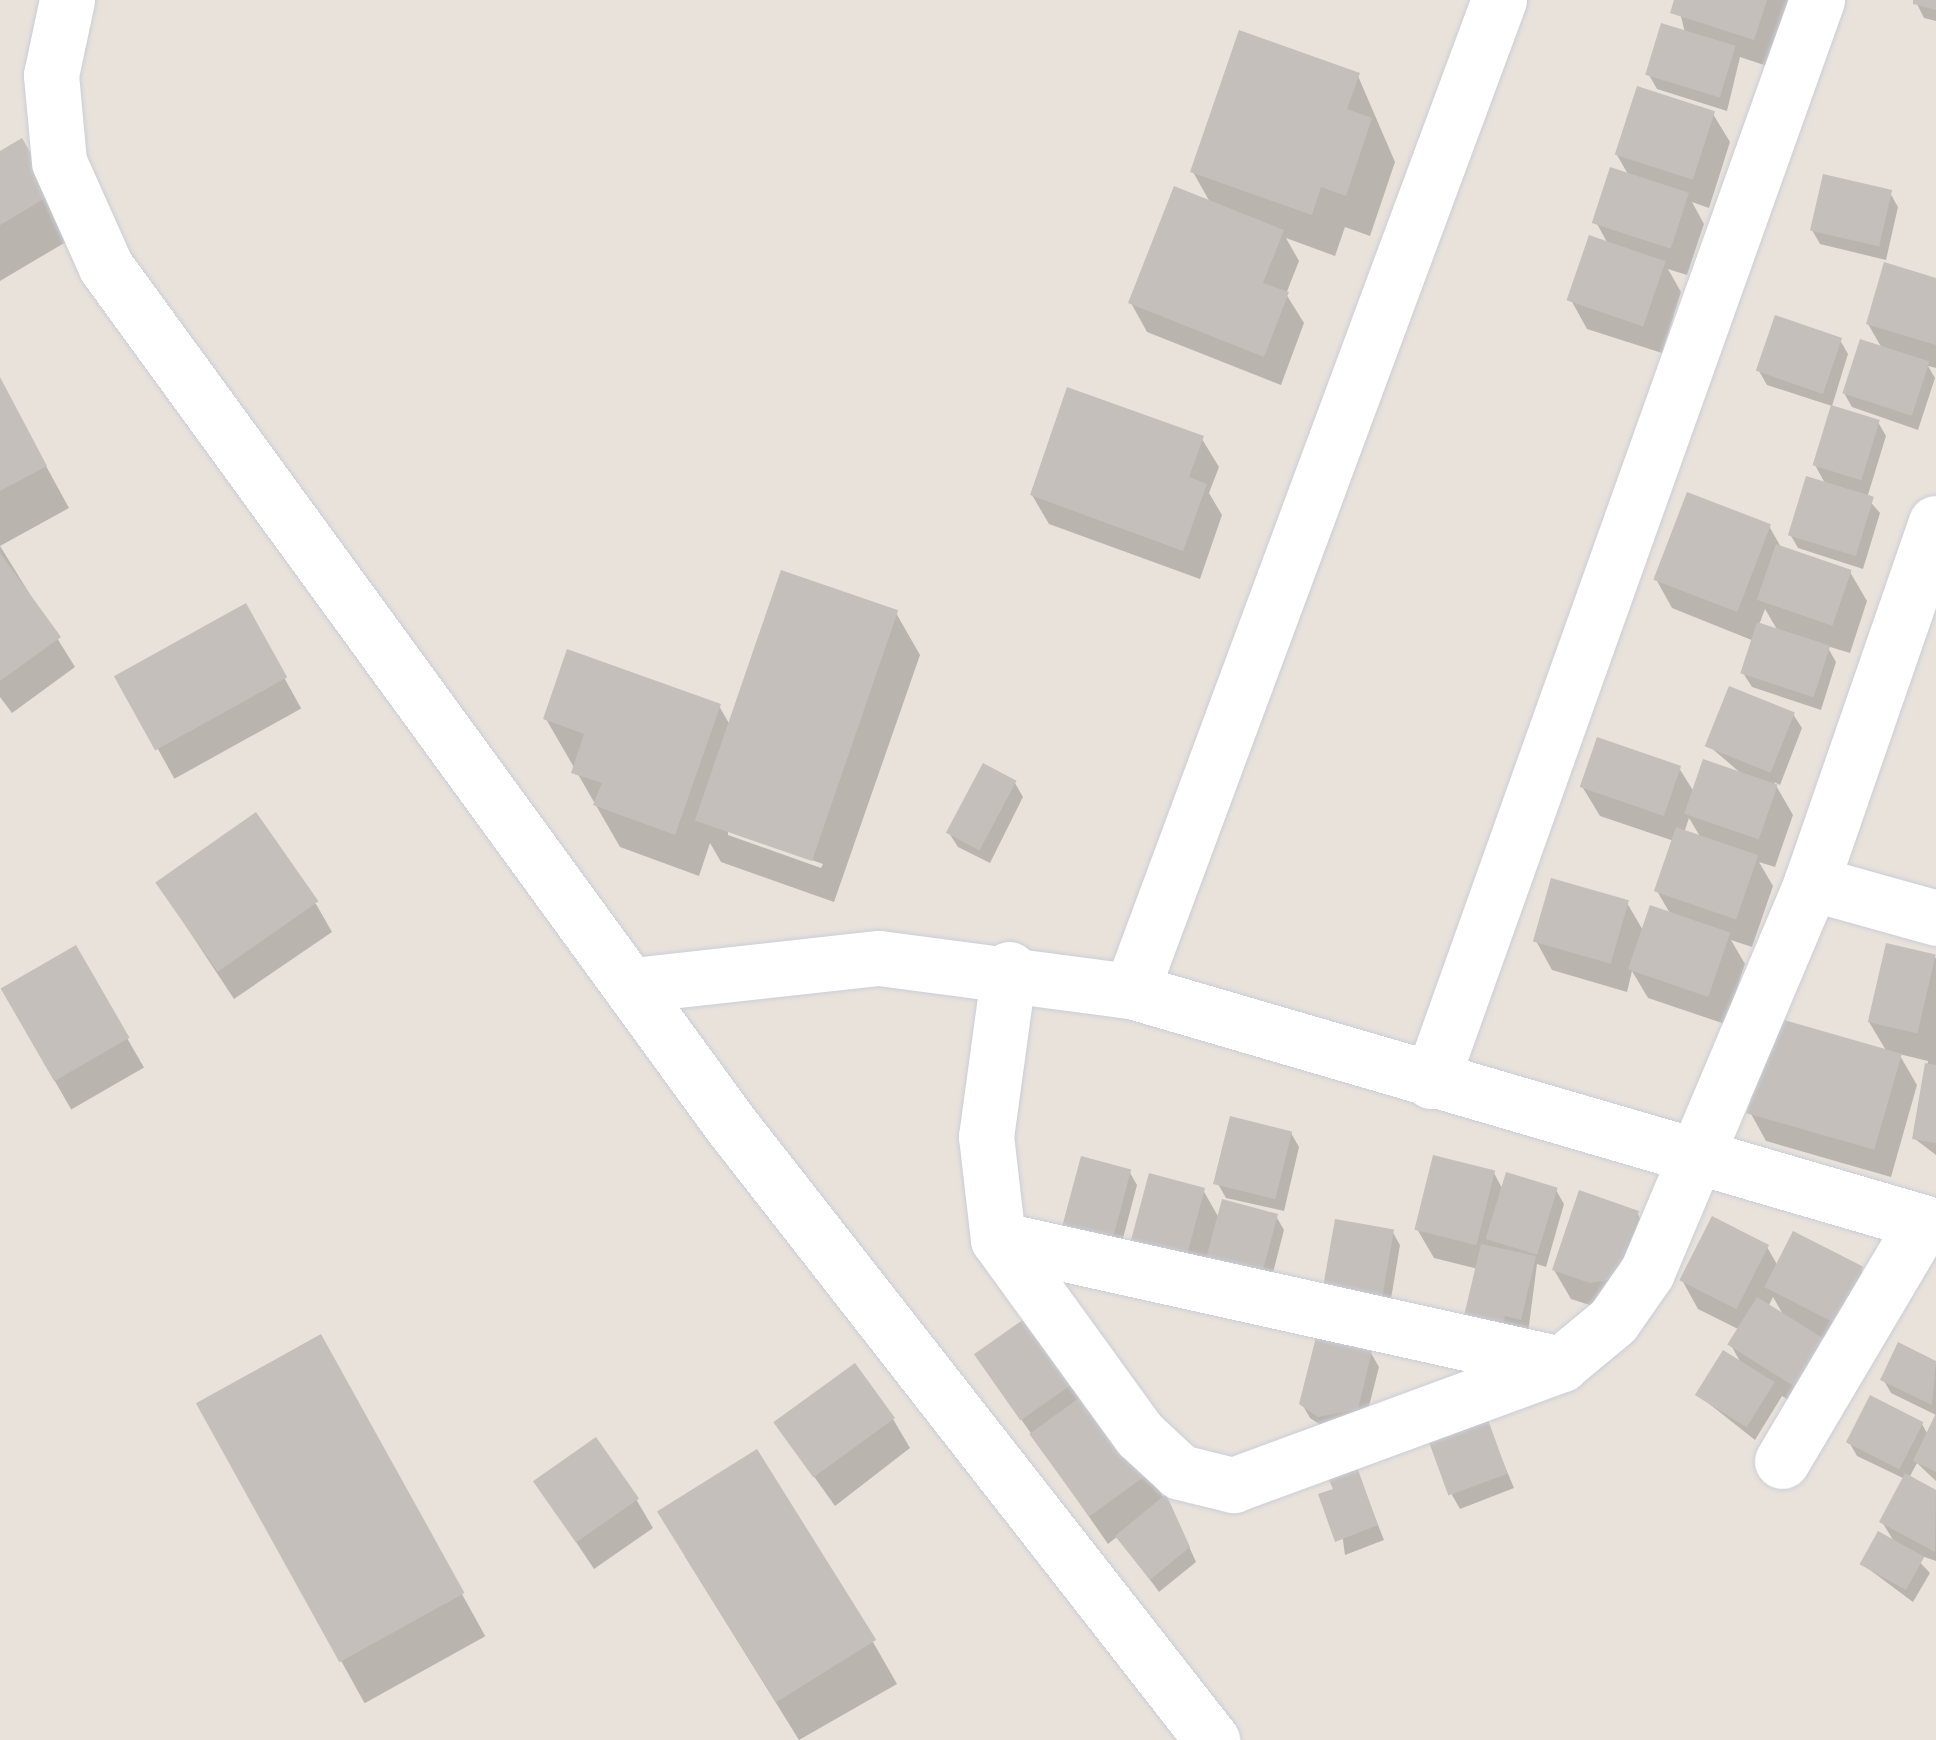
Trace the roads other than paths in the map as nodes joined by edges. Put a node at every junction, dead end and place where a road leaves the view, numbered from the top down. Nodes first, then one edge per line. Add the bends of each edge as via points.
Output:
1 (66, 0) edge
2 (1498, 0) edge
3 (1817, 0) edge
4 (1936, 523) edge
5 (1917, 645) edge
6 (1812, 883) junction
7 (1936, 918) edge
8 (1009, 970) junction
9 (632, 985) junction
10 (1130, 991) junction
11 (1430, 1082) junction
12 (1692, 1159) junction
13 (1930, 1224) edge
14 (998, 1239) junction
15 (1561, 1364) junction
16 (1782, 1460) dead end
17 (1212, 1740) edge

1 - 9 street via 51,75 59,162 106,267
2 - 10 street
3 - 11 street
4 - 5 street
5 - 6 street
6 - 7 street
6 - 12 street
8 - 9 street via 880,958
8 - 10 street
8 - 14 street via 986,1136
9 - 17 street
10 - 11 street
11 - 12 street
12 - 13 street
12 - 15 street via 1646,1272 1614,1321
13 - 16 street
14 - 15 street
14 - 15 street via 1140,1435 1202,1483 1232,1486

